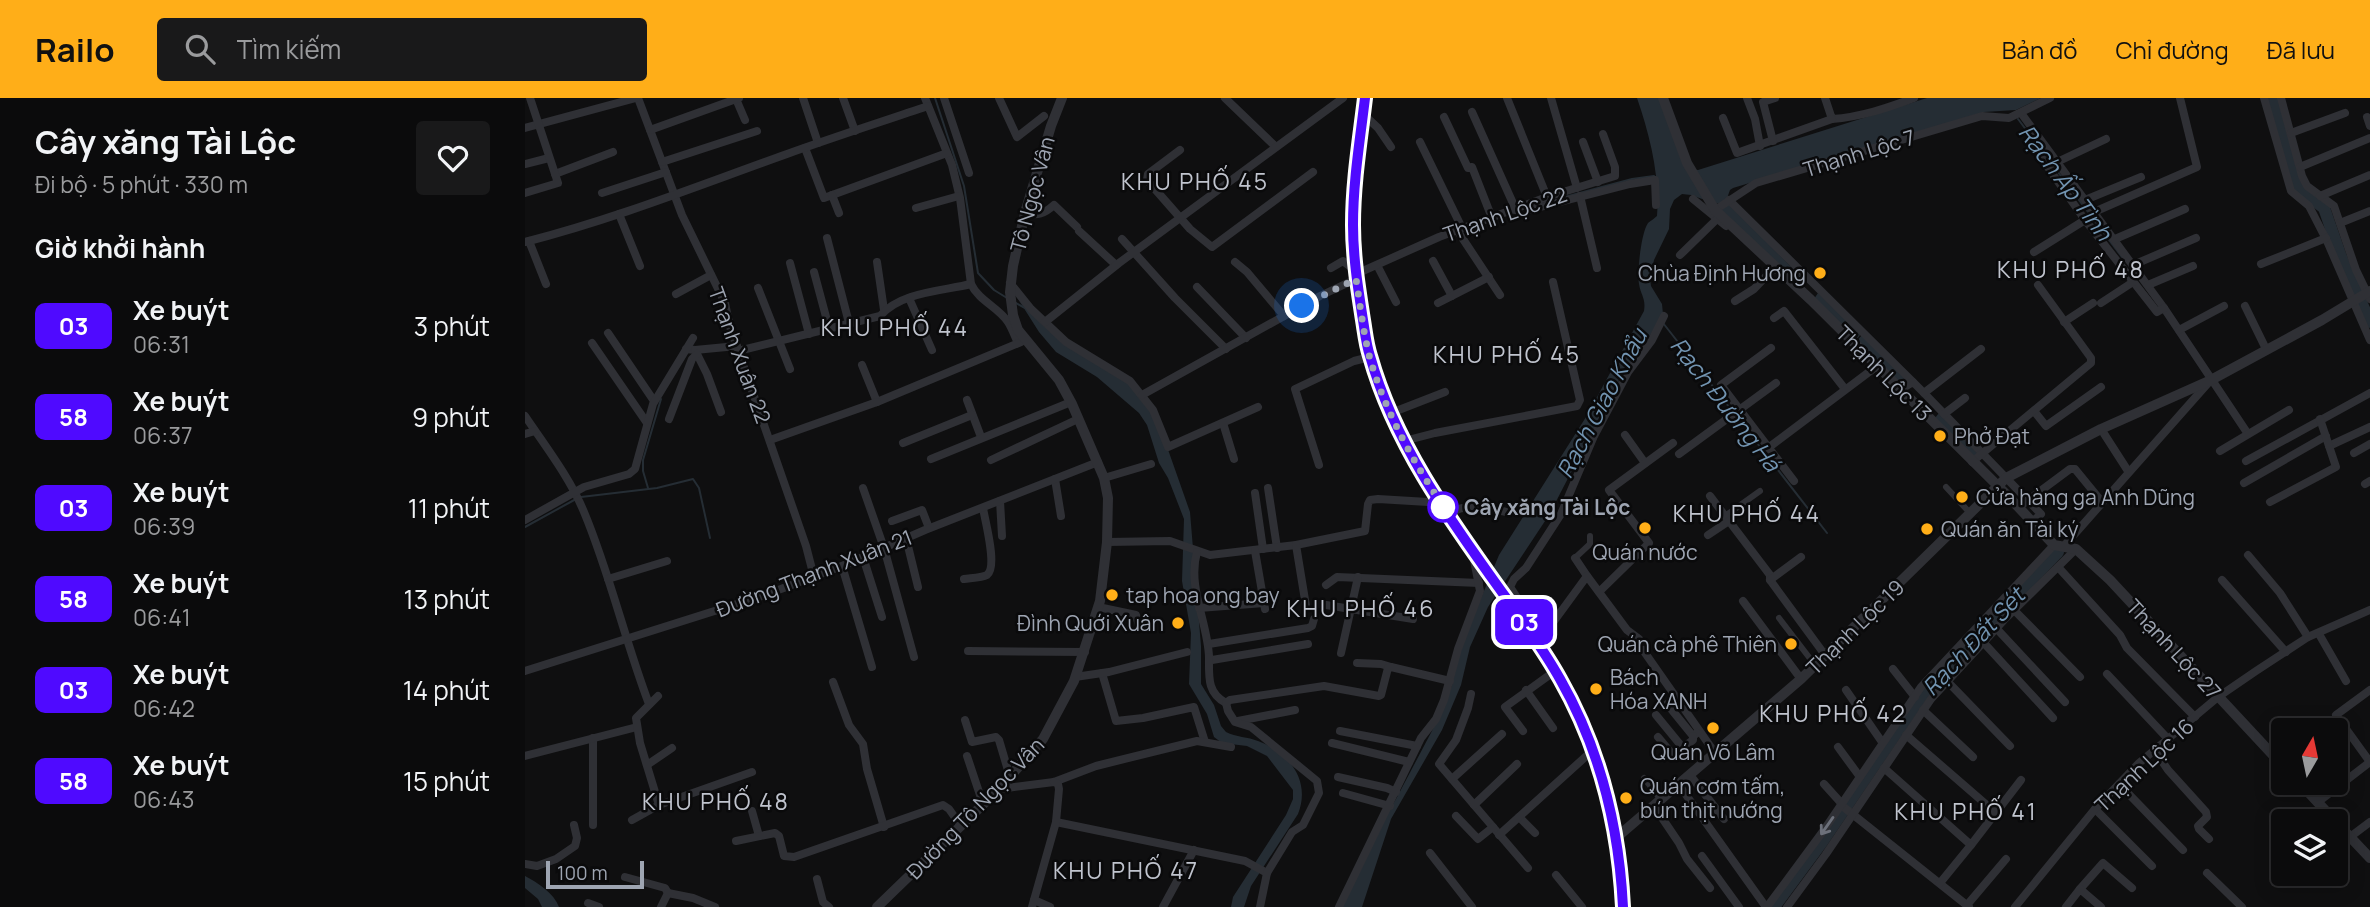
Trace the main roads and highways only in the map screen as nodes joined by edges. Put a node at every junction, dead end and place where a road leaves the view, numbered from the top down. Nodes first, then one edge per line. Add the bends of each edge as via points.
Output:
1 (1365, 98) edge
2 (1623, 907) edge

1 - 2 main road via 1353,226 1370,357 1404,441 1436,497 1538,643 1580,718 1601,774 1616,838

